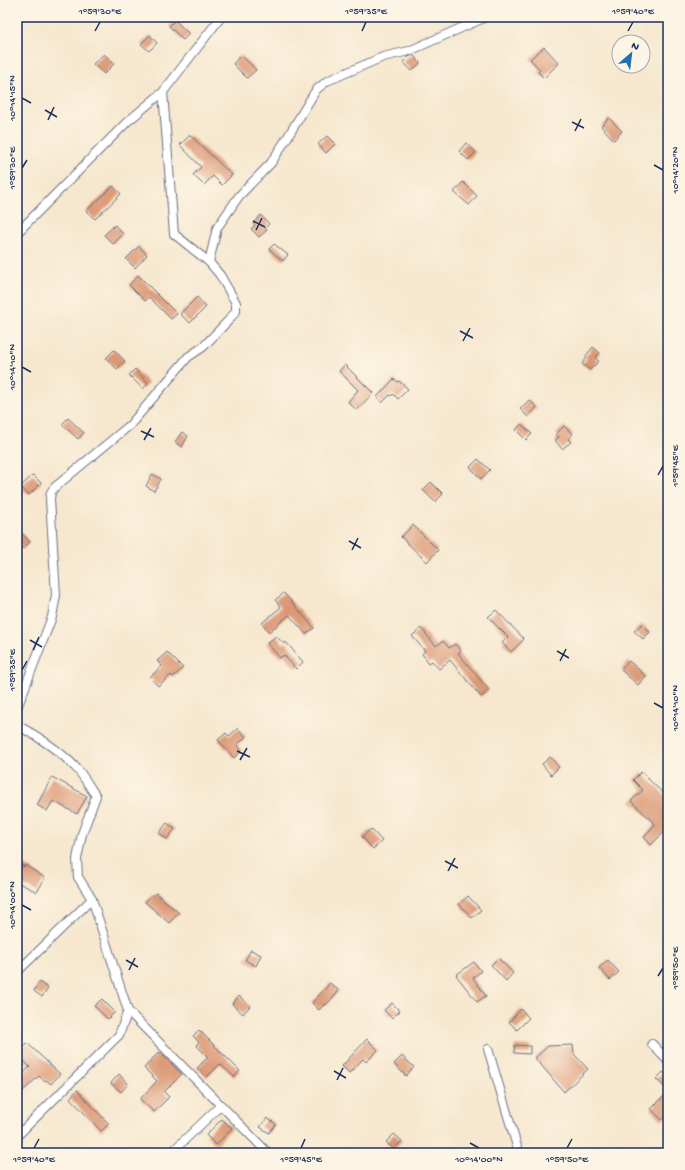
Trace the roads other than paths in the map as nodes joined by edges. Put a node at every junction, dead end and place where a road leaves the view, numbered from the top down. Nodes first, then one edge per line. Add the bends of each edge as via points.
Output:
1 (221, 17) edge
2 (486, 17) edge
3 (163, 92) junction
4 (17, 233) edge
5 (209, 262) junction
6 (17, 708) edge
7 (17, 725) edge
8 (92, 899) junction
9 (17, 972) edge
10 (128, 1011) junction
11 (652, 1044) dead end
12 (488, 1049) dead end
13 (668, 1060) edge
14 (221, 1105) junction
15 (17, 1136) edge
16 (171, 1153) edge
17 (268, 1153) edge
18 (519, 1153) edge

1 - 3 street
2 - 5 street via 409,51 382,57 327,80 316,90 271,163 239,196 217,228
3 - 4 street via 127,122
3 - 5 street via 174,234
5 - 6 street via 220,275 236,303 236,310 203,347 188,357 130,425 52,492 50,499 56,595 52,617
7 - 8 street via 39,737 79,770 96,796 76,859 78,877
8 - 9 street
8 - 10 street
10 - 14 street
10 - 15 street via 119,1034
11 - 13 street
12 - 18 street
14 - 16 street
14 - 17 street

